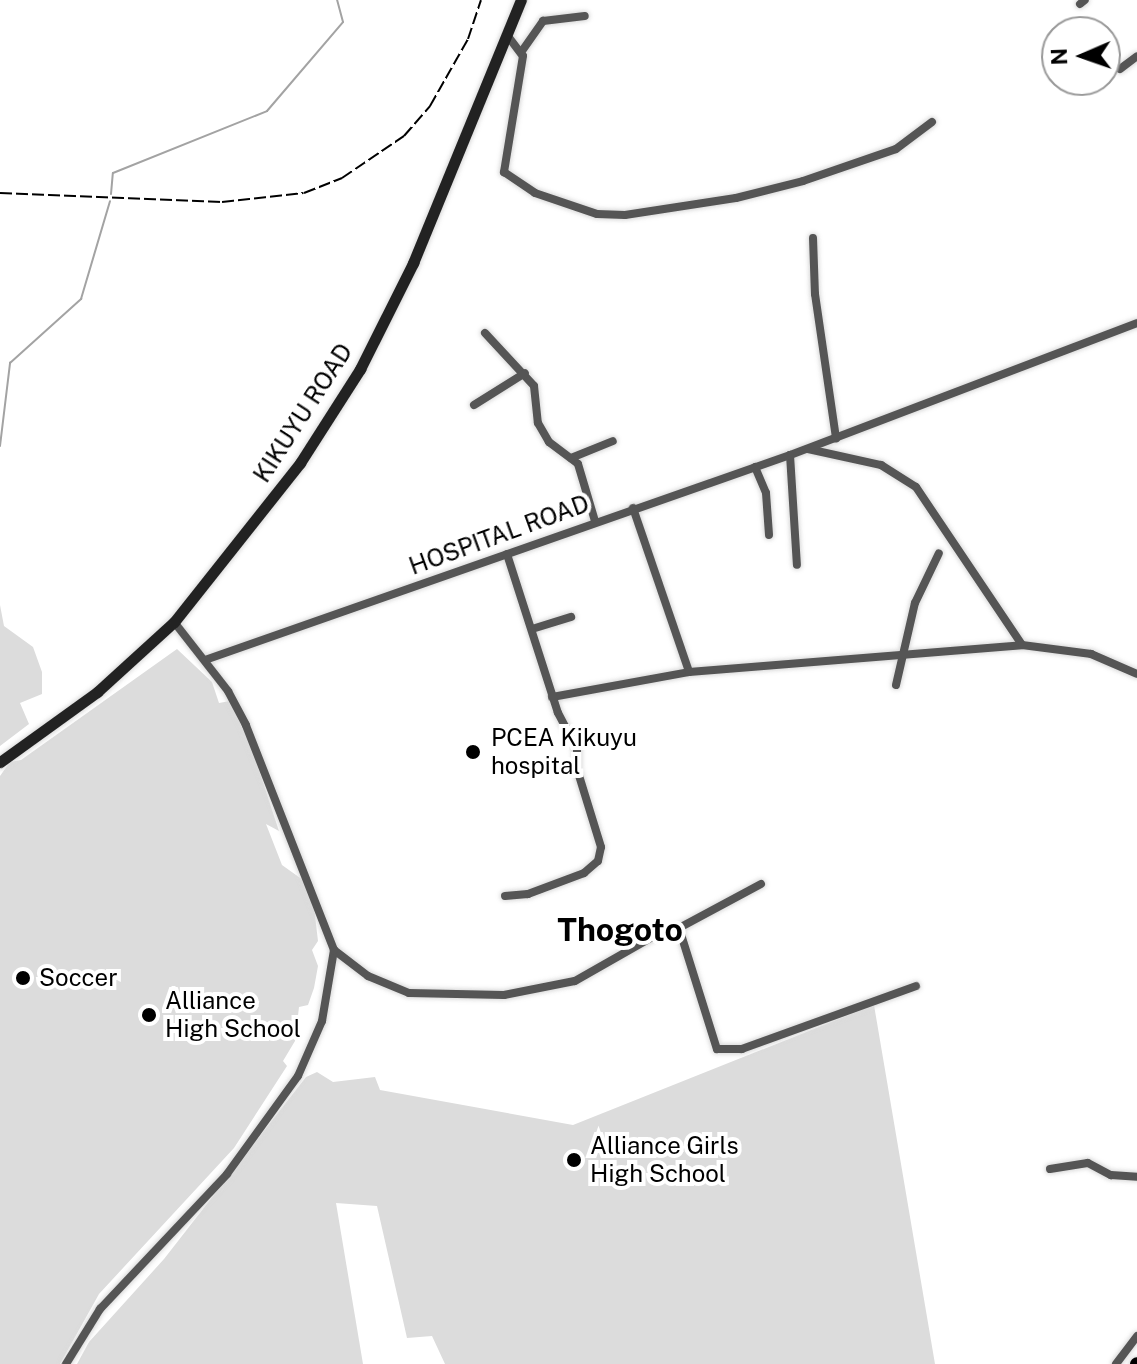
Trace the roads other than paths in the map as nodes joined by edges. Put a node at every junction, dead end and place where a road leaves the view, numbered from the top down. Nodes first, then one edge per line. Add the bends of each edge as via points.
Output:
1 (521, 0) edge
2 (585, 16) dead end
3 (507, 35) junction
4 (522, 51) junction
5 (1137, 56) edge
6 (1121, 68) edge
7 (932, 122) dead end
8 (813, 238) dead end
9 (1137, 323) edge
10 (485, 333) dead end
11 (525, 373) junction
12 (474, 405) dead end
13 (836, 438) junction
14 (613, 441) dead end
15 (808, 448) junction
16 (790, 455) junction
17 (571, 458) junction
18 (755, 467) junction
19 (633, 508) junction
20 (595, 521) junction
21 (769, 535) dead end
22 (939, 553) dead end
23 (507, 554) junction
24 (797, 565) dead end
25 (571, 617) dead end
26 (174, 622) junction
27 (532, 629) junction
28 (1022, 645) junction
29 (905, 654) junction
30 (205, 660) junction
31 (689, 672) junction
32 (1137, 674) edge
33 (896, 685) dead end
34 (552, 697) junction
35 (0, 762) edge
36 (761, 884) dead end
37 (505, 896) dead end
38 (679, 928) junction
39 (334, 950) junction
40 (916, 986) dead end
41 (1050, 1169) dead end
42 (1137, 1177) edge
43 (1137, 1336) edge
44 (66, 1364) edge
45 (1116, 1364) edge

1 - 3 main road, KIKUYU ROAD
2 - 4 street via 543,21
3 - 4 street
3 - 26 main road, KIKUYU ROAD via 413,263 360,369 268,506
4 - 7 street via 504,172 535,193 597,214 625,215 736,198 803,181 896,149
5 - 6 street
8 - 13 street via 815,294
9 - 13 street, HOSPITAL ROAD
10 - 11 street
11 - 12 street
11 - 17 street via 536,392 538,423 549,442
13 - 15 street, HOSPITAL ROAD
14 - 17 street
15 - 16 street, HOSPITAL ROAD
15 - 28 street via 881,465 916,487
16 - 18 street, HOSPITAL ROAD
16 - 24 street
17 - 20 street via 582,473
18 - 19 street, HOSPITAL ROAD
18 - 21 street via 766,493
19 - 20 street, HOSPITAL ROAD
19 - 31 street
20 - 23 street, HOSPITAL ROAD
22 - 29 street via 915,603
23 - 27 street
23 - 30 street, HOSPITAL ROAD
25 - 27 street
26 - 30 street
26 - 35 main road, KIKUYU ROAD via 97,692
27 - 34 street
28 - 29 street
28 - 32 street via 1081,651
29 - 31 street
29 - 33 street
30 - 39 street via 228,691 263,762
31 - 34 street
34 - 37 street via 577,749 577,769 601,854 584,873 528,894
36 - 38 street
38 - 39 street via 659,933 575,981 504,995 409,993 368,976
38 - 40 street via 712,1042 723,1052
39 - 44 street via 322,1021 298,1076 227,1174 100,1309
41 - 42 street via 1088,1163 1111,1175
43 - 45 street

